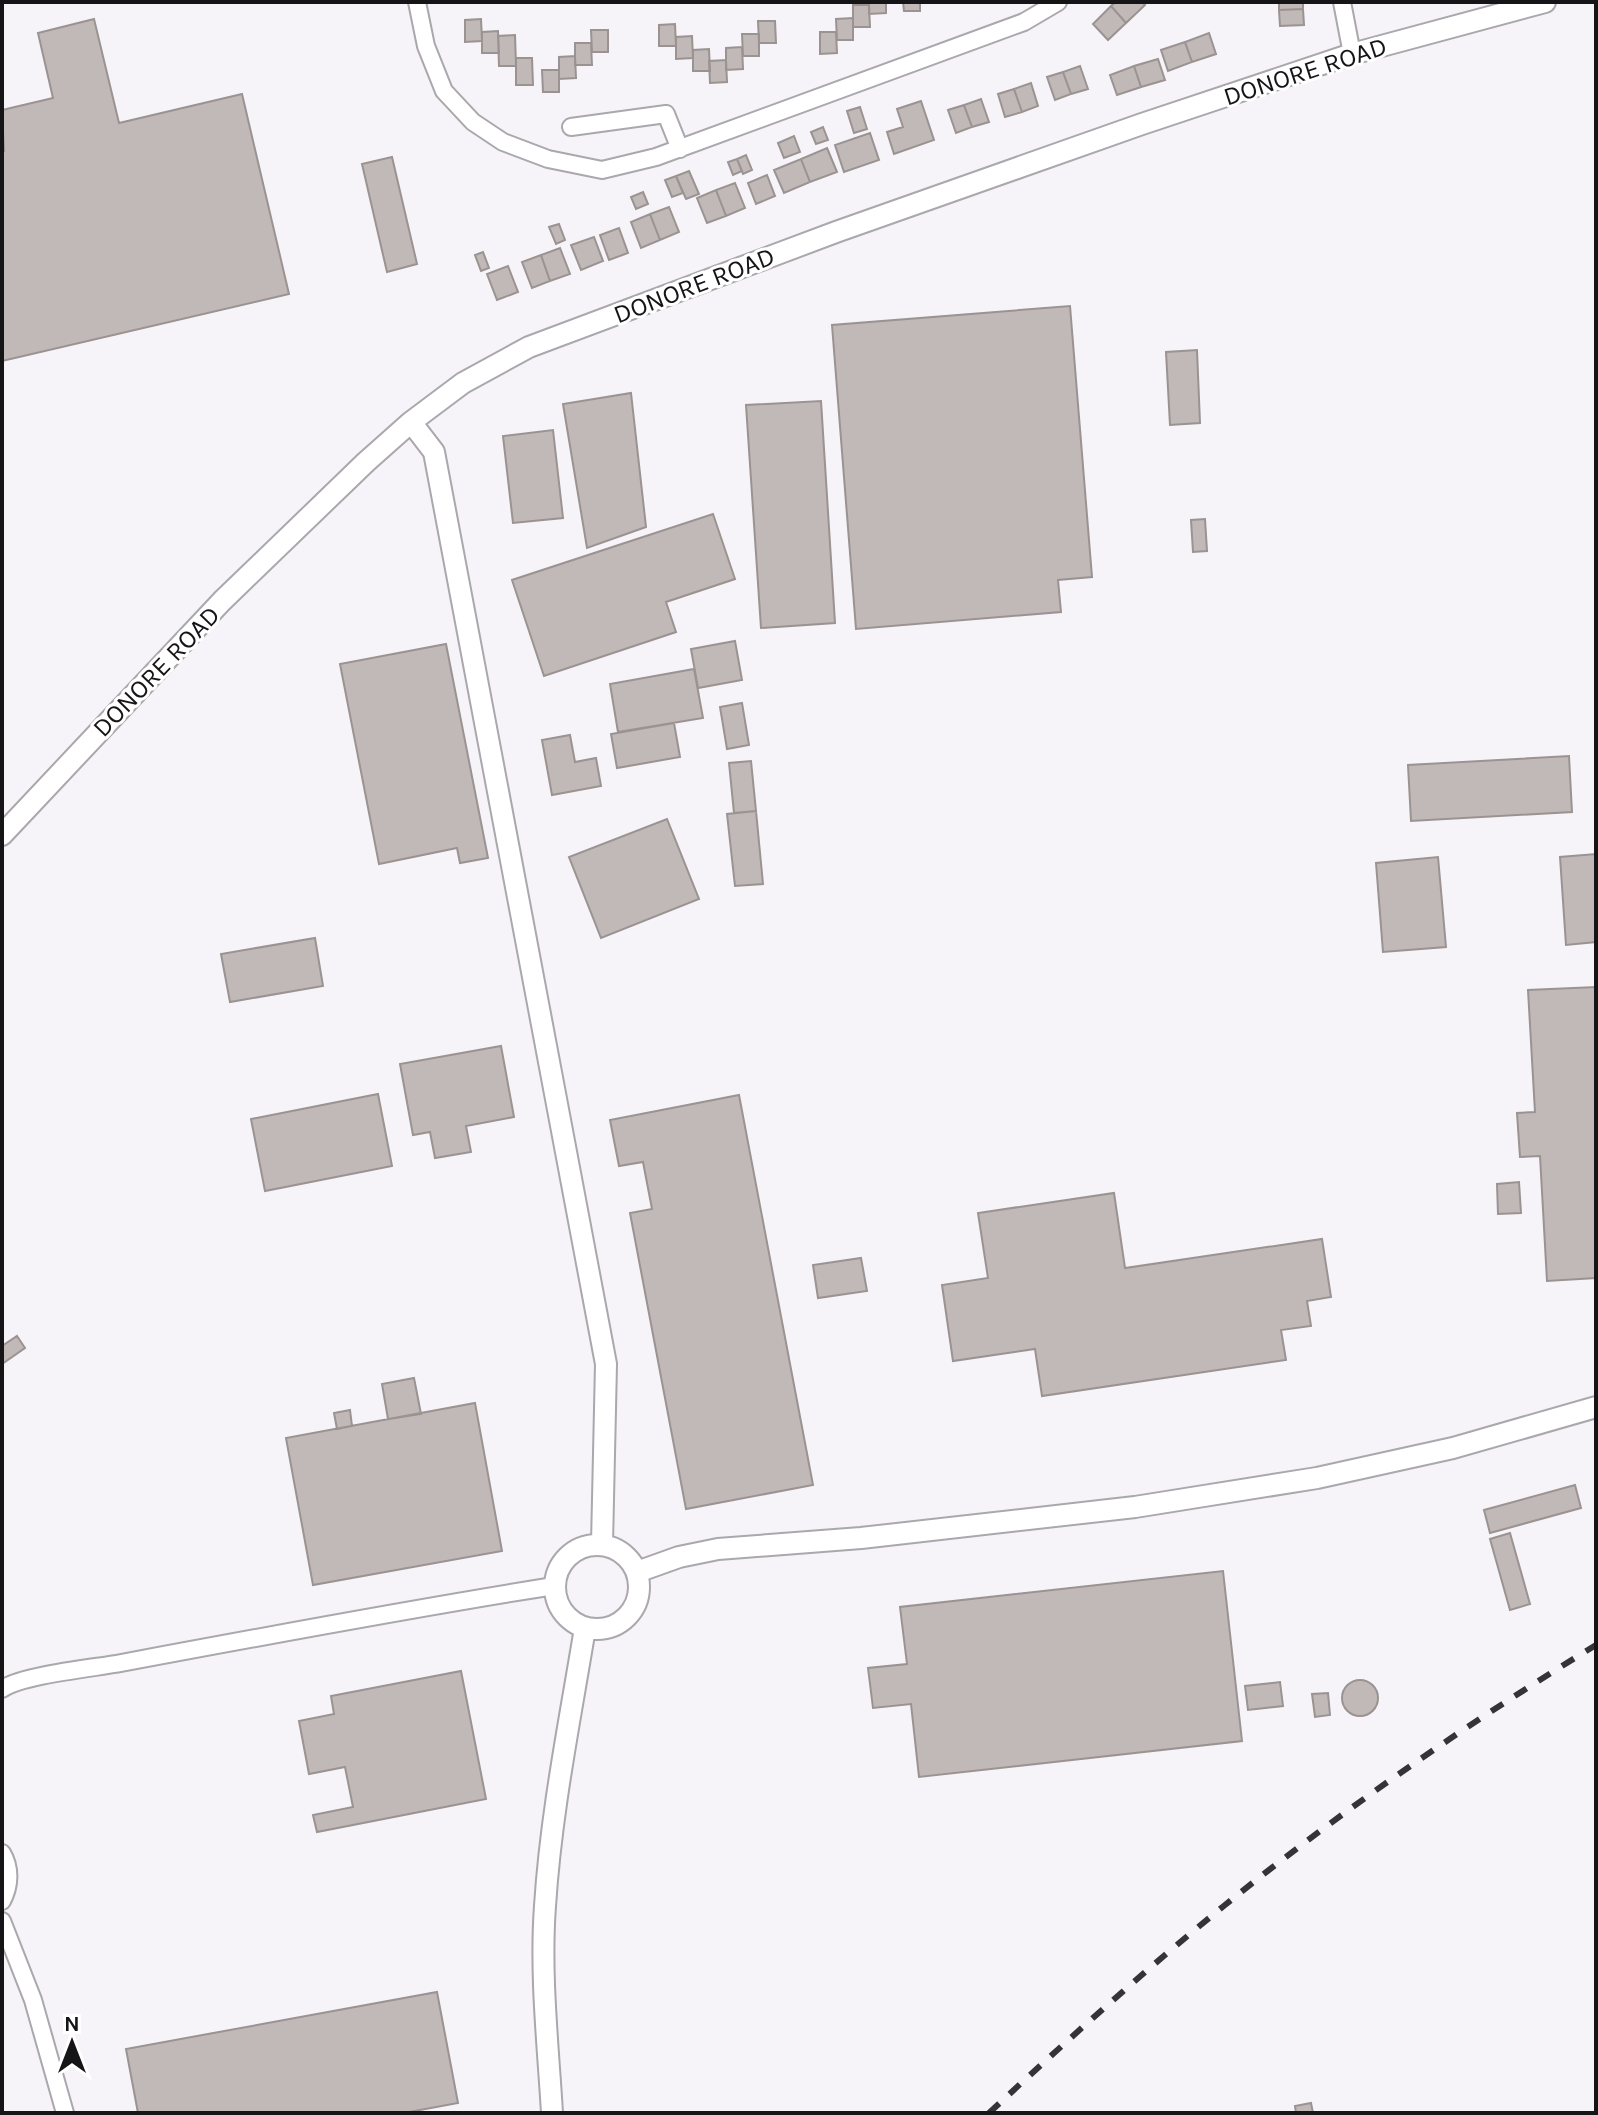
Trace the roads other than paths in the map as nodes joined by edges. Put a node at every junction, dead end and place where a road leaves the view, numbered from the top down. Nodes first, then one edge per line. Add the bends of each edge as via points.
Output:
1 (417, 2) edge
2 (1058, 2) edge
3 (1342, 2) edge
4 (1545, 2) edge
5 (1352, 54) junction
6 (571, 127) dead end
7 (680, 149) junction
8 (411, 422) junction
9 (2, 835) edge
10 (1596, 1407) edge
11 (602, 1544) junction
12 (637, 1572) junction
13 (554, 1586) junction
14 (585, 1628) junction
15 (2, 1689) edge
16 (2, 1853) edge
17 (2, 1901) edge
18 (2, 1921) edge
19 (65, 2113) edge
20 (552, 2113) edge

1 - 7 street via 426,46 444,91 473,122 503,142 548,159 602,170
2 - 7 street via 1024,22
3 - 5 street
4 - 5 street, DONORE ROAD
5 - 8 street, DONORE ROAD via 836,232 529,347 463,383
6 - 7 street via 666,114
8 - 9 street, DONORE ROAD via 222,601
8 - 11 street via 434,452 606,1364
10 - 12 street via 1453,1448 1317,1478 1135,1507 718,1549
11 - 12 street via 628,1557
11 - 13 street via 571,1552 558,1569
12 - 14 street via 635,1607 624,1620 605,1629
13 - 14 street via 563,1614
13 - 15 street via 196,1648
14 - 20 street via 551,1838 545,1909
16 - 17 street via 9,1885
18 - 19 street via 33,2000

